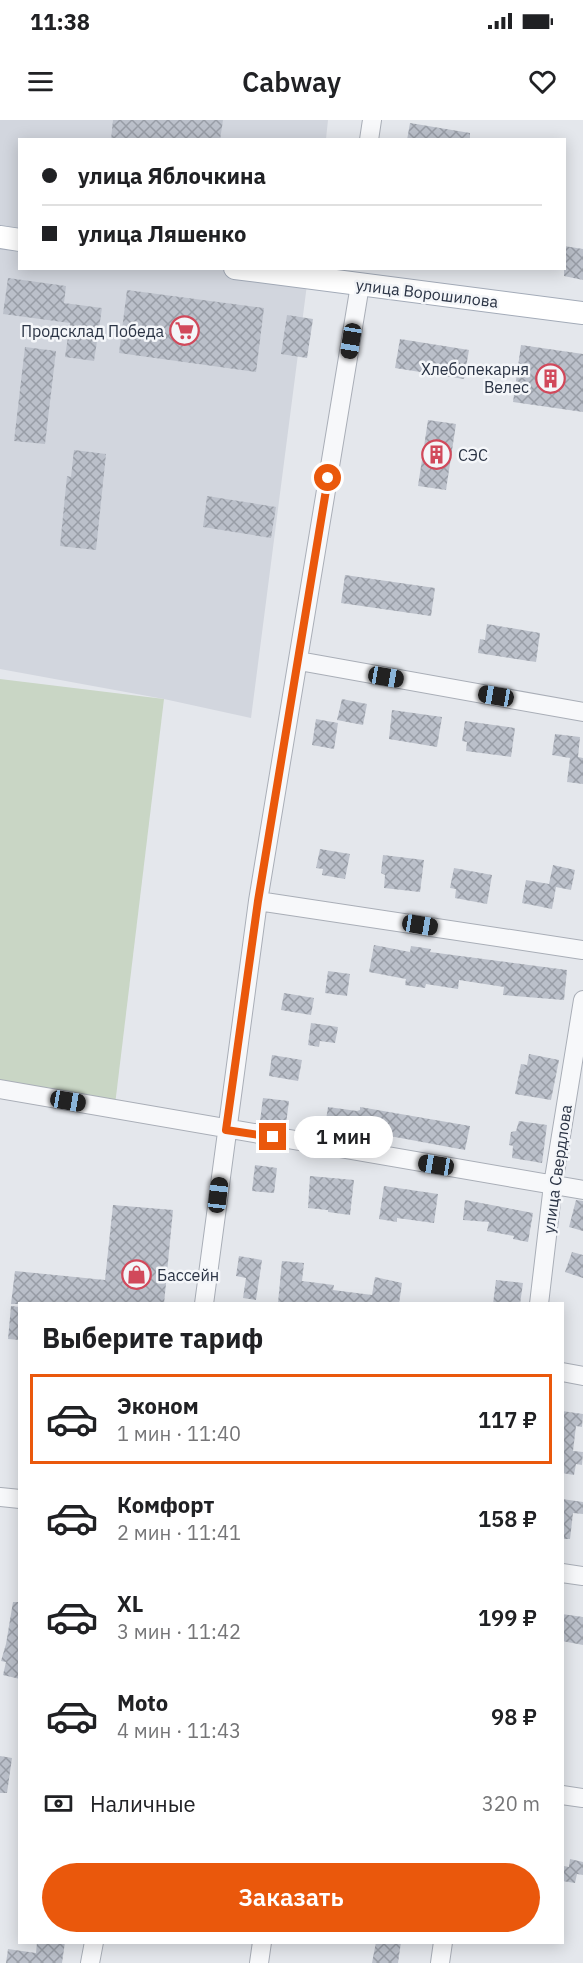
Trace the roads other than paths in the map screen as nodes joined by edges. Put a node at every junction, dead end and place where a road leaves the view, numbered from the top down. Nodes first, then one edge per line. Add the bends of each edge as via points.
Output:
1 (372, 120) edge
2 (369, 138) edge
3 (0, 237) edge
4 (18, 240) edge
5 (257, 270) edge
6 (355, 279) edge
7 (583, 313) edge
8 (299, 661) junction
9 (583, 712) edge
10 (258, 901) junction
11 (583, 950) edge
12 (583, 1000) edge
13 (0, 1089) edge
14 (226, 1130) junction
15 (553, 1185) junction
16 (583, 1190) edge
17 (204, 1302) edge
18 (539, 1302) edge
19 (564, 1372) edge
20 (583, 1376) edge
21 (0, 1497) edge
22 (18, 1500) edge
23 (564, 1573) edge
24 (583, 1576) edge
25 (564, 1795) edge
26 (583, 1798) edge
27 (94, 1944) edge
28 (262, 1944) edge
29 (443, 1944) edge
30 (90, 1963) edge
31 (259, 1963) edge
32 (440, 1963) edge

1 - 2 street
3 - 4 main road
5 - 6 main road, улица Ворошилова
6 - 7 main road, улица Ворошилова
6 - 8 street
8 - 9 street
8 - 10 street
10 - 11 street
10 - 14 street
12 - 15 street, улица Свердлова
13 - 14 street
14 - 15 street
14 - 17 street
15 - 16 street
15 - 18 street, улица Свердлова
19 - 20 street
21 - 22 street
23 - 24 street
25 - 26 street
27 - 30 street
28 - 31 street
29 - 32 street

